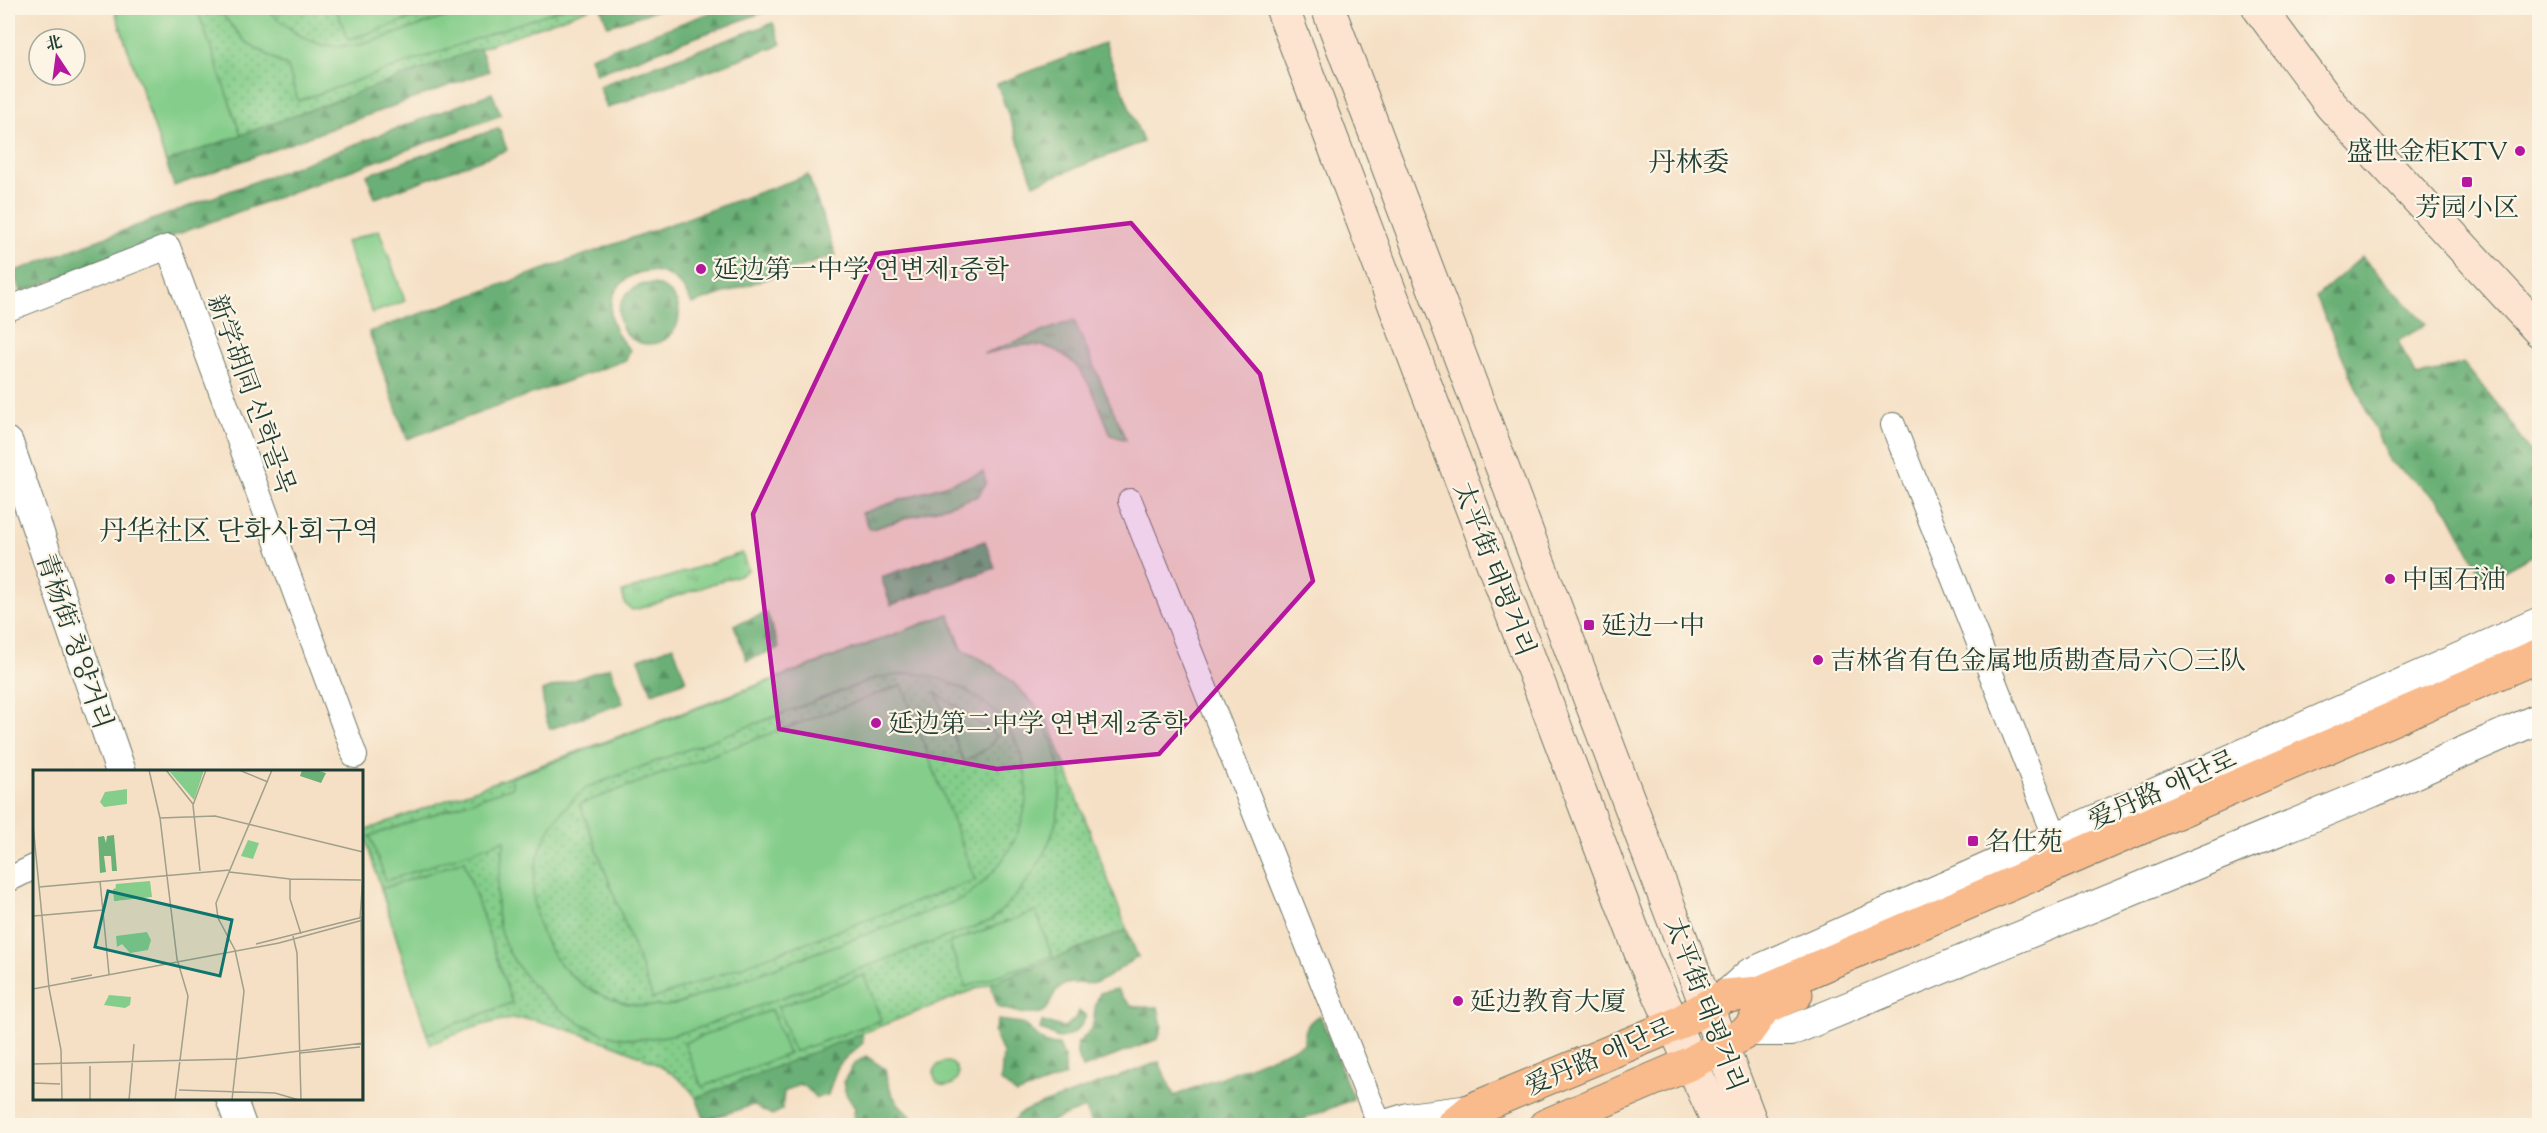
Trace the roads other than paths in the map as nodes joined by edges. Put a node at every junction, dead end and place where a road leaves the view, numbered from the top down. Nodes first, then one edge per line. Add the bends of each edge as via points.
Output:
1 (1282, 8) edge
2 (1328, 8) edge
3 (2259, 8) edge
4 (8, 309) edge
5 (2540, 331) edge
6 (1893, 425) dead end
7 (8, 443) edge
8 (1130, 501) dead end
9 (2540, 622) edge
10 (2540, 655) edge
11 (2540, 676) edge
12 (2540, 718) edge
13 (355, 756) dead end
14 (121, 770) edge
15 (2055, 836) junction
16 (33, 868) edge
17 (8, 880) edge
18 (1716, 1002) junction
19 (1675, 1025) junction
20 (1735, 1039) junction
21 (1593, 1059) junction
22 (1691, 1063) junction
23 (1609, 1098) junction
24 (232, 1100) edge
25 (1462, 1118) edge
26 (241, 1125) edge
27 (1381, 1125) edge
28 (1545, 1125) edge
29 (1720, 1125) edge
30 (1752, 1125) edge

1 - 19 main road, 太平街 태평거리 via 1643,958
2 - 18 main road, 太平街 태평거리
3 - 5 main road via 2331,105
4 - 13 street, 新学胡同 신학골목 via 168,247
6 - 15 street
7 - 14 street, 青杨街 청양거리
8 - 27 street
9 - 15 street, 爱丹路 애단로
10 - 18 main road, 爱丹路 애단로 via 1759,993
11 - 20 main road, 爱丹路 애단로 via 1764,1008
12 - 20 street, 爱丹路 애단로 via 2372,792 1790,1031
15 - 18 street, 爱丹路 애단로 via 1749,974
16 - 17 street
18 - 19 main road, 爱丹路 애단로
18 - 20 main road, 太平街 태평거리
19 - 21 main road, 爱丹路 애단로
19 - 22 main road, 太平街 태평거리
20 - 22 main road, 爱丹路 애단로
20 - 30 main road, 太平街 태평거리
21 - 23 main road
21 - 25 main road, 爱丹路 애단로
22 - 23 main road, 爱丹路 애단로
22 - 29 main road, 太平街 태평거리
23 - 28 main road, 爱丹路 애단로
24 - 26 street
25 - 27 street, 爱丹路 애단로 via 1408,1118

